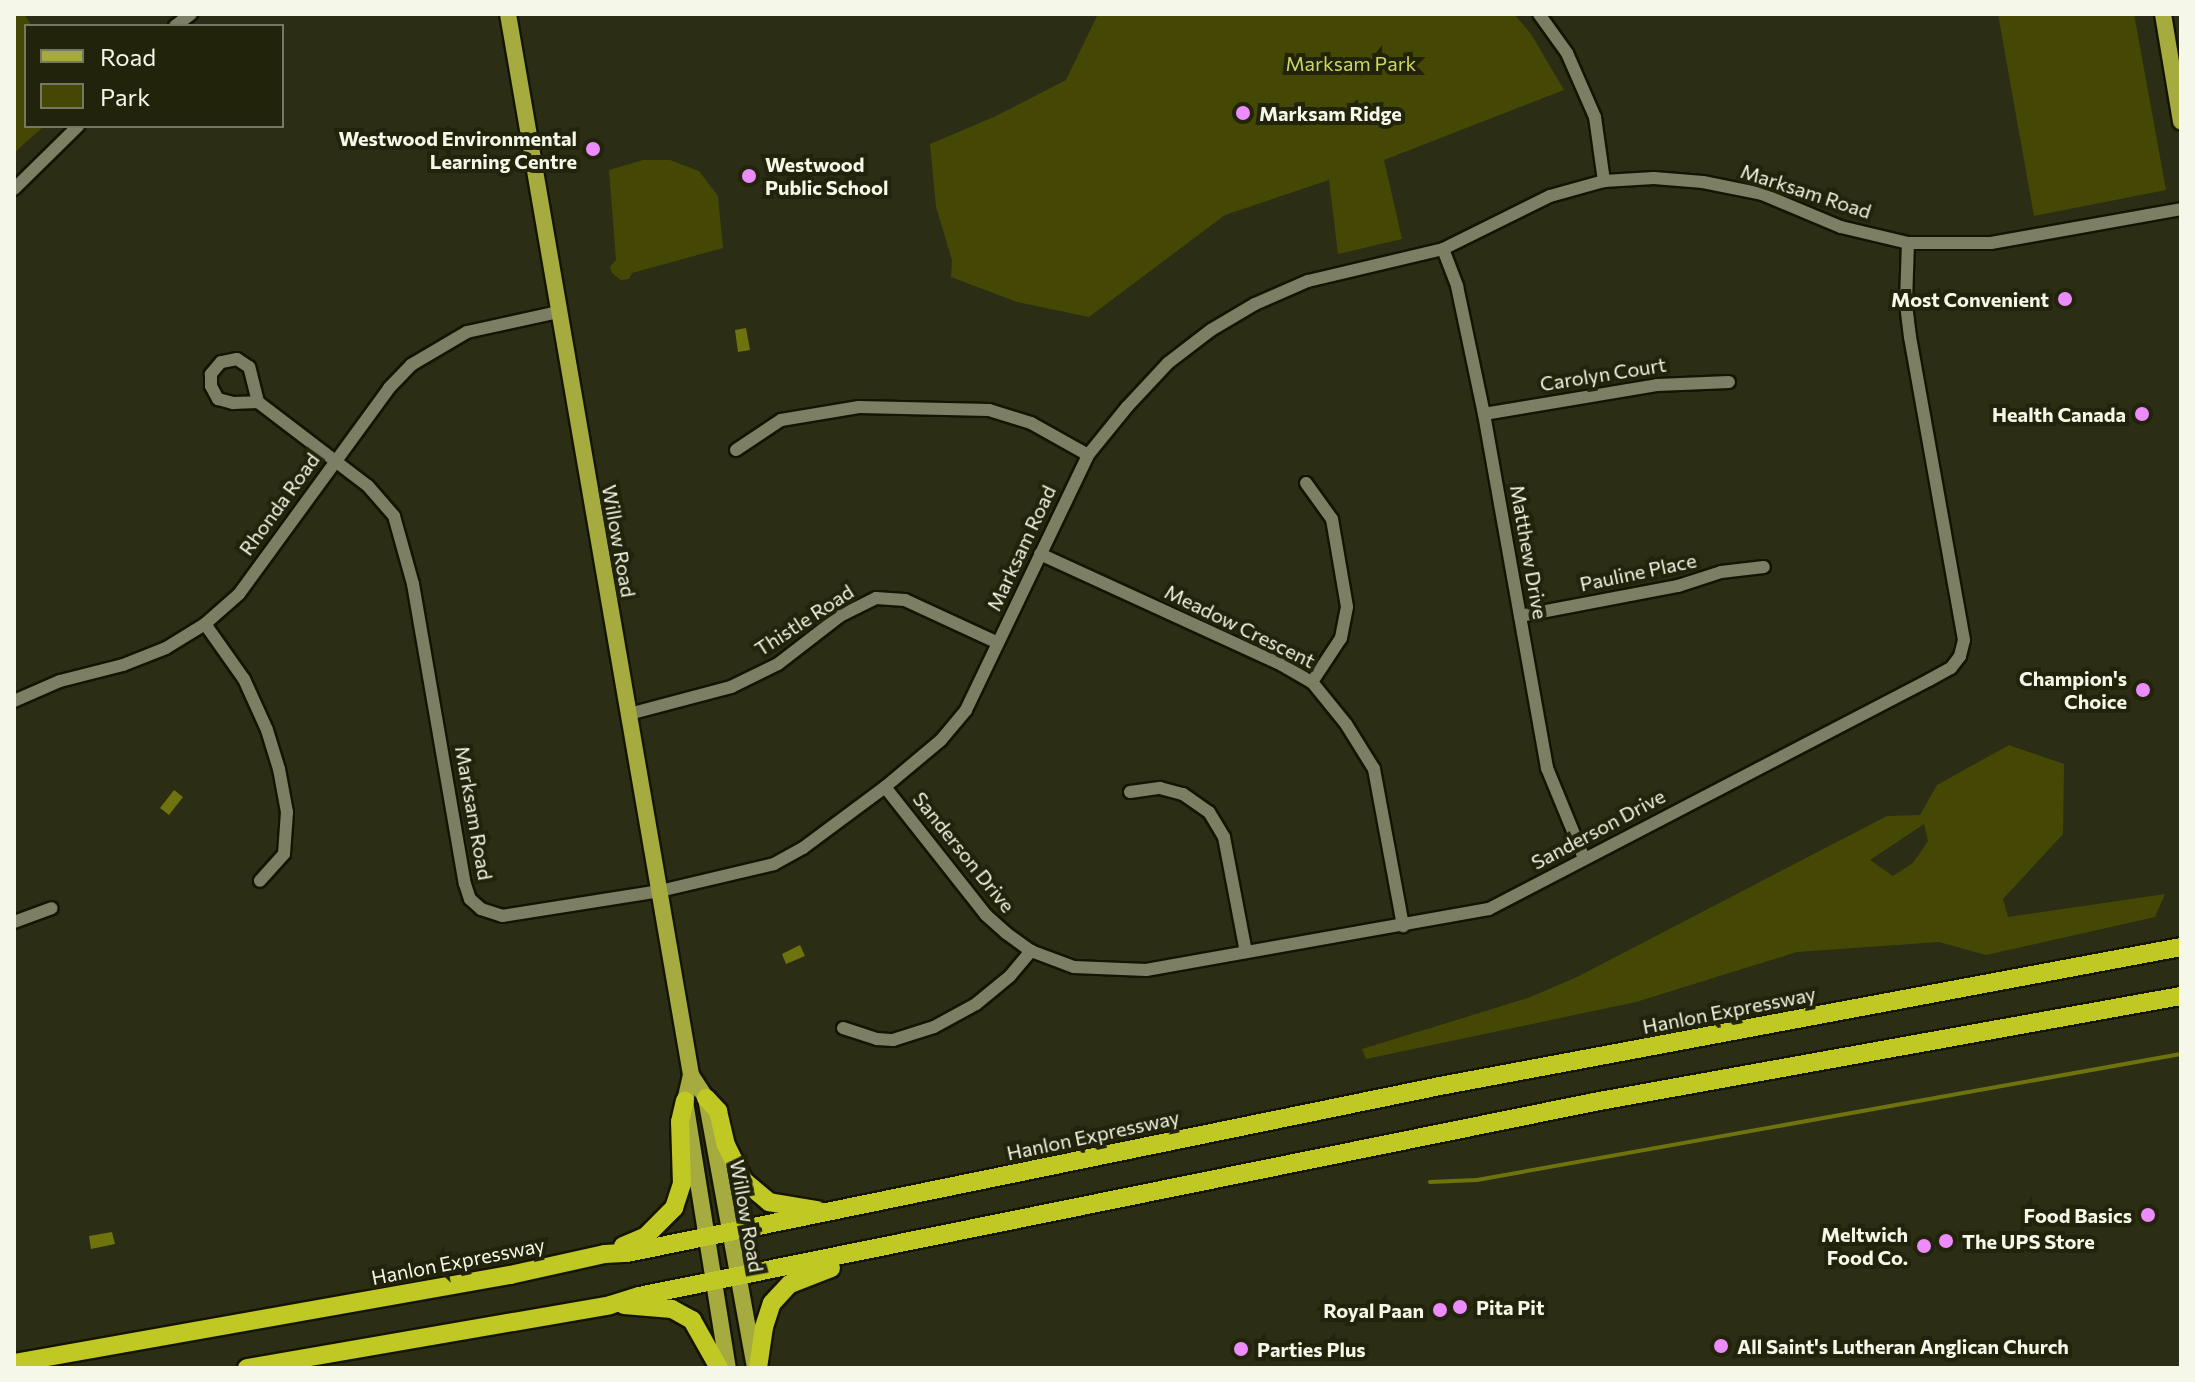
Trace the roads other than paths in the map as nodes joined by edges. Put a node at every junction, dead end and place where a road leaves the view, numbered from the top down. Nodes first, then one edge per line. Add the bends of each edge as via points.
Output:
1 (508, 14) edge
2 (1539, 14) edge
3 (2163, 14) edge
4 (2181, 122) edge
5 (76, 128) edge
6 (1604, 181) junction
7 (14, 189) edge
8 (2181, 209) edge
9 (1908, 243) junction
10 (1443, 249) junction
11 (559, 312) junction
12 (1729, 382) dead end
13 (258, 402) dead end
14 (1484, 414) junction
15 (736, 450) dead end
16 (1088, 455) junction
17 (336, 459) junction
18 (1306, 483) dead end
19 (1040, 554) junction
20 (1764, 567) dead end
21 (1520, 616) junction
22 (205, 624) junction
23 (998, 643) junction
24 (1312, 682) junction
25 (14, 701) edge
26 (629, 714) junction
27 (885, 787) junction
28 (1130, 792) dead end
29 (1584, 858) junction
30 (260, 881) dead end
31 (660, 891) junction
32 (52, 908) dead end
33 (14, 922) edge
34 (1403, 926) junction
35 (2181, 947) edge
36 (1031, 951) junction
37 (1246, 952) junction
38 (2181, 996) edge
39 (843, 1028) dead end
40 (691, 1075) junction
41 (706, 1098) junction
42 (685, 1101) junction
43 (831, 1212) junction
44 (730, 1232) junction
45 (707, 1237) junction
46 (876, 1247) junction
47 (605, 1254) junction
48 (738, 1277) junction
49 (714, 1281) junction
50 (610, 1305) junction
51 (14, 1363) edge
52 (247, 1368) edge
53 (719, 1368) edge
54 (728, 1368) edge
55 (756, 1368) edge

1 - 11 main road, Willow Road
2 - 6 street via 1567,53 1595,117
3 - 4 main road
5 - 7 street
6 - 9 street, Marksam Road via 1703,182 1762,194 1841,227
6 - 10 street, Marksam Road via 1550,196
8 - 9 street, Marksam Road via 1991,243
9 - 29 street, Sanderson Drive via 1910,337 1960,613 1960,656 1951,668
10 - 14 street, Matthew Drive via 1457,286
10 - 16 street, Marksam Road via 1308,281 1222,323 1168,363
11 - 17 street, Rhonda Road via 467,332 438,347 389,388
11 - 26 main road, Willow Road
12 - 14 street, Carolyn Court via 1657,385
13 - 17 street, Marksam Road
14 - 21 street, Matthew Drive
15 - 16 street via 781,420 873,407 989,410 1031,423
16 - 19 street, Marksam Road
17 - 22 street, Rhonda Road via 239,594
17 - 31 street, Marksam Road via 394,516 406,550 470,899 502,916
18 - 24 street via 1332,519 1347,607 1341,638
19 - 23 street, Marksam Road
19 - 24 street, Meadow Crescent
20 - 21 street, Pauline Place
21 - 29 street, Matthew Drive via 1547,768
22 - 25 street, Rhonda Road via 137,659 60,681
22 - 30 street via 244,679 279,769 287,812 284,854
23 - 26 street, Thistle Road via 905,600 876,598 840,616 778,664 731,687
23 - 27 street, Marksam Road via 966,710 941,740
24 - 34 street, Meadow Crescent via 1374,769
26 - 31 main road, Willow Road
27 - 31 street, Marksam Road via 774,864
27 - 36 street, Sanderson Drive via 986,915
28 - 37 street via 1160,788 1183,794 1209,812 1224,837
29 - 34 street, Sanderson Drive via 1489,909
31 - 40 main road, Willow Road
32 - 33 street
34 - 37 street, Sanderson Drive
35 - 43 highway, Hanlon Expressway via 1440,1086
36 - 37 street, Sanderson Drive via 1074,967 1116,971
36 - 39 street via 976,1004 934,1027 893,1040
38 - 46 highway via 1548,1111
40 - 41 main road, Willow Road
40 - 42 main road, Willow Road
41 - 43 highway via 718,1111 726,1145 744,1181 757,1194 784,1206
41 - 44 main road, Willow Road
42 - 45 main road, Willow Road
42 - 47 highway via 680,1122 682,1184 674,1208 646,1236
43 - 44 highway, Hanlon Expressway
44 - 45 highway, Hanlon Expressway
44 - 48 main road, Willow Road
45 - 47 highway, Hanlon Expressway
45 - 49 main road, Willow Road
46 - 48 highway
46 - 55 highway via 855,1261 790,1284 772,1303
47 - 51 highway, Hanlon Expressway
48 - 49 highway
48 - 55 main road, Willow Road
49 - 50 highway
49 - 54 main road, Willow Road
50 - 52 highway
50 - 53 highway via 672,1309 692,1320

